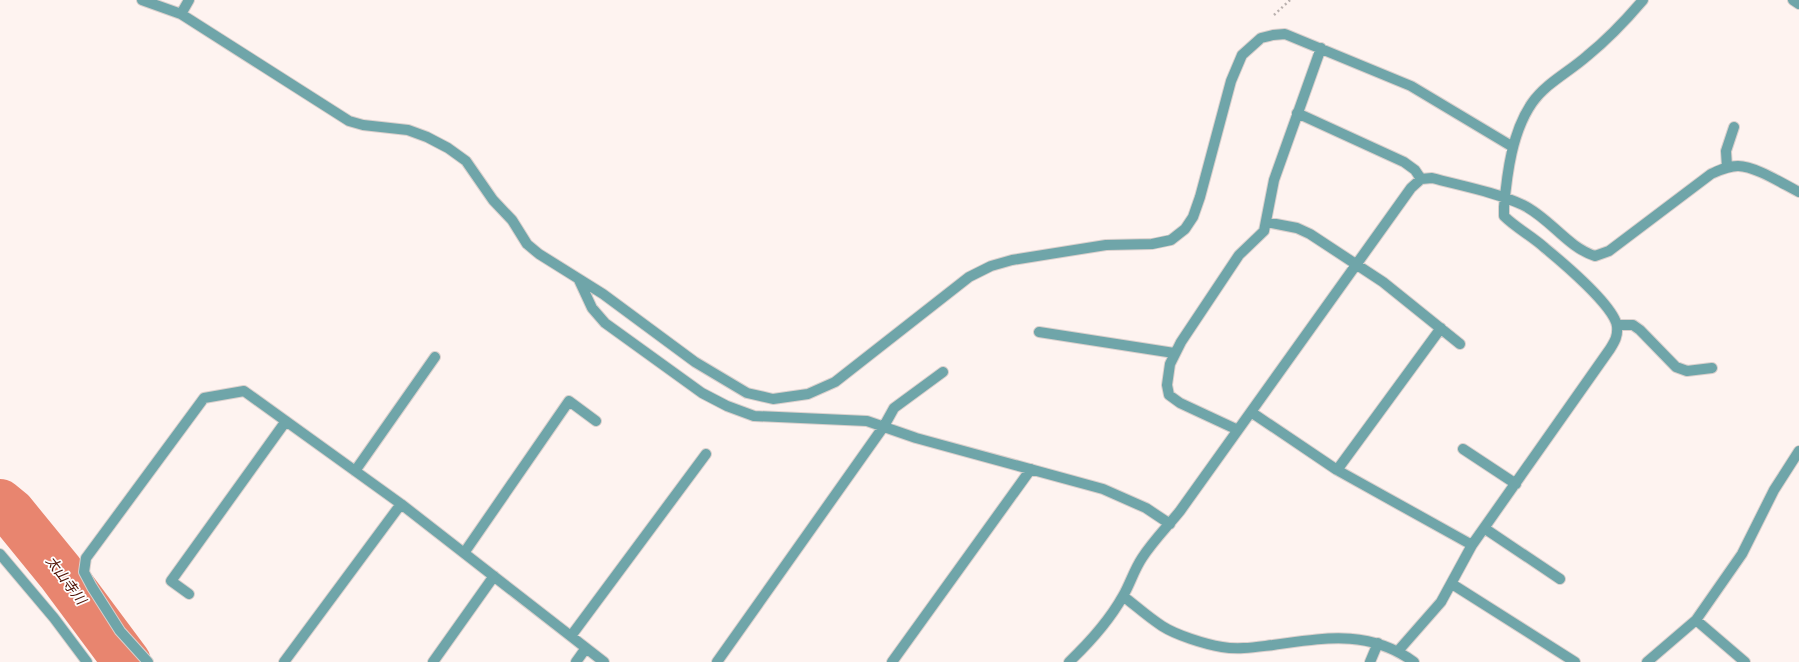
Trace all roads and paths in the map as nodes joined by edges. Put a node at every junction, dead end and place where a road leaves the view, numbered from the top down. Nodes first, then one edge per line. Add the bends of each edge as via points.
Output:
1 (142, 0) edge
2 (189, 0) edge
3 (1643, 0) edge
4 (1793, 0) edge
5 (1799, 4) edge
6 (181, 14) junction
7 (1321, 48) junction
8 (1297, 113) junction
9 (1734, 127) dead end
10 (1513, 147) junction
11 (1727, 167) junction
12 (1420, 179) junction
13 (1799, 192) edge
14 (1505, 199) junction
15 (1266, 222) junction
16 (1356, 265) junction
17 (579, 280) junction
18 (1617, 325) junction
19 (1441, 328) junction
20 (1039, 332) dead end
21 (1460, 344) dead end
22 (1174, 353) junction
23 (435, 356) dead end
24 (1712, 368) dead end
25 (943, 372) dead end
26 (1251, 412) junction
27 (286, 421) junction
28 (596, 421) dead end
29 (884, 426) junction
30 (1238, 430) junction
31 (1464, 450) dead end
32 (1799, 451) edge
33 (706, 454) dead end
34 (1795, 464) edge
35 (1031, 468) junction
36 (1337, 470) junction
37 (354, 471) junction
38 (1516, 484) junction
39 (401, 504) junction
40 (1170, 524) junction
41 (1484, 528) junction
42 (1472, 545) junction
43 (464, 553) junction
44 (0, 554) edge
45 (494, 576) junction
46 (1560, 579) dead end
47 (1452, 584) junction
48 (189, 594) dead end
49 (1123, 596) junction
50 (1696, 620) junction
51 (571, 636) junction
52 (1378, 644) junction
53 (586, 648) junction
54 (1398, 652) junction
55 (87, 662) edge
56 (148, 662) edge
57 (284, 662) edge
58 (433, 662) edge
59 (576, 662) edge
60 (604, 662) edge
61 (717, 662) edge
62 (892, 662) edge
63 (1069, 662) edge
64 (1370, 662) edge
65 (1414, 662) edge
66 (1575, 662) edge
67 (1648, 662) edge
68 (1745, 662) edge

1 - 6 street
2 - 6 street
3 - 10 street via 1587,57 1541,92 1524,115
4 - 5 street
6 - 17 street via 349,121 408,130 448,148 466,161 528,244
7 - 8 street
7 - 10 street via 1411,86
7 - 17 street via 1285,34 1273,35 1261,38 1242,55 1231,80 1195,211 1185,229 1171,240 1152,244 1106,245 1012,260 991,266 969,277 835,382 808,394 773,399 747,393 695,362 603,294
8 - 12 street via 1404,162 1415,170
8 - 15 street via 1274,180
9 - 11 street via 1726,151
10 - 14 street
11 - 13 street via 1740,166 1753,170
11 - 14 street via 1711,174 1609,251 1595,256 1582,252 1523,205
12 - 14 street via 1432,178
12 - 16 street
14 - 18 street via 1504,216 1577,276 1603,304
15 - 16 street via 1297,228 1310,234
15 - 22 street via 1264,231 1239,255
16 - 19 street via 1383,282
16 - 26 street
17 - 29 street via 592,308 604,323 702,393 727,406 754,416 867,421
18 - 24 street via 1632,325 1640,330 1676,367 1687,371
18 - 38 street via 1617,337 1610,349
19 - 21 street
19 - 36 street
20 - 22 street
22 - 30 street via 1167,385 1169,395 1180,403
23 - 37 street
25 - 29 street via 894,408
26 - 30 street
26 - 36 street
27 - 37 street
27 - 48 street via 171,581
27 - 56 street via 244,390 204,398 86,558 84,572 92,587 120,631
28 - 43 street via 569,401
29 - 35 street via 916,438
29 - 61 street
30 - 40 street
31 - 38 street
32 - 34 street
33 - 51 street
34 - 50 street via 1774,490 1742,554
35 - 40 street via 1103,488 1146,508
35 - 62 street
36 - 42 street
37 - 39 street
38 - 41 street
39 - 43 street
39 - 57 street
40 - 49 street via 1141,559
41 - 42 street
41 - 46 street
42 - 47 street
43 - 45 street
44 - 55 street
45 - 51 street
45 - 58 street
47 - 54 street via 1426,621
47 - 66 street
49 - 52 street via 1163,627 1222,648 1248,649 1333,637 1356,638
49 - 63 street via 1092,638
50 - 67 street
50 - 68 street
51 - 53 street
52 - 54 street
52 - 64 street
53 - 59 street
53 - 60 street
54 - 65 street

